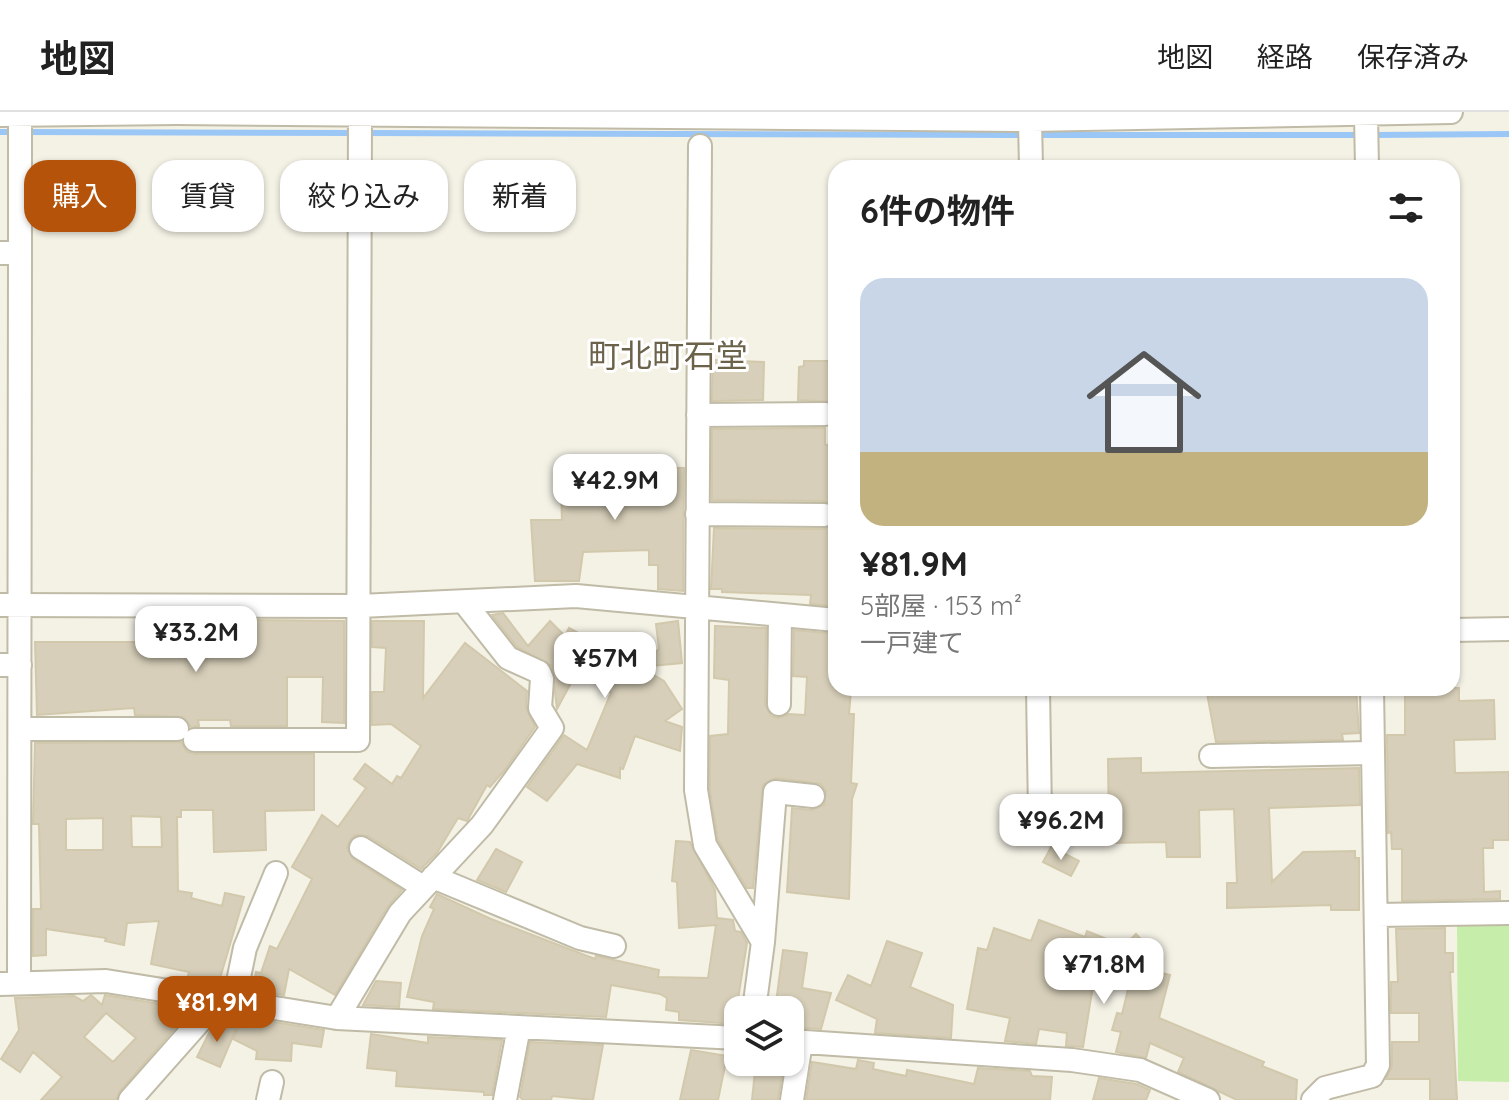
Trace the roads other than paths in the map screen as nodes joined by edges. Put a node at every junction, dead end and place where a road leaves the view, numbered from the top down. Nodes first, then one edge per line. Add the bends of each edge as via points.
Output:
1 (177, 112) edge
2 (1451, 112) edge
3 (1366, 114) junction
4 (730, 115) edge
5 (360, 120) junction
6 (1030, 120) junction
7 (15, 123) edge
8 (700, 146) dead end
9 (1031, 160) edge
10 (1367, 160) edge
11 (10, 253) edge
12 (10, 358) edge
13 (825, 414) dead end
14 (698, 415) junction
15 (697, 514) junction
16 (824, 515) dead end
17 (464, 602) junction
18 (10, 605) edge
19 (360, 606) junction
20 (695, 607) junction
21 (780, 615) junction
22 (828, 619) edge
23 (1509, 629) edge
24 (1460, 630) edge
25 (10, 665) edge
26 (1038, 696) edge
27 (1372, 696) edge
28 (779, 704) dead end
29 (20, 729) junction
30 (1372, 753) junction
31 (1211, 756) dead end
32 (10, 779) edge
33 (813, 796) dead end
34 (1040, 814) dead end
35 (361, 848) dead end
36 (276, 873) dead end
37 (428, 882) junction
38 (10, 887) edge
39 (1509, 913) edge
40 (1376, 915) junction
41 (763, 942) junction
42 (614, 946) dead end
43 (10, 983) edge
44 (756, 996) edge
45 (209, 997) junction
46 (234, 1001) junction
47 (337, 1018) junction
48 (519, 1027) junction
49 (724, 1037) edge
50 (804, 1043) edge
51 (793, 1076) edge
52 (130, 1100) edge
53 (505, 1100) edge
54 (792, 1100) edge
55 (1208, 1100) edge
56 (1313, 1100) edge

1 - 5 street
1 - 7 street
2 - 3 street
3 - 6 street
3 - 10 street
4 - 5 street
4 - 6 street
5 - 19 street
6 - 9 street
7 - 11 street
8 - 14 street
11 - 12 street
12 - 18 street
13 - 14 street
14 - 15 street
15 - 16 street
15 - 20 street
17 - 19 street
17 - 20 street via 576,596
17 - 37 street via 508,658 539,672 540,708 552,728 482,825
18 - 19 street
18 - 25 street
19 - 29 street via 358,740
20 - 21 street
20 - 41 street via 699,821 721,875
21 - 22 street
21 - 28 street
23 - 24 street
25 - 29 street
26 - 34 street
27 - 30 street
29 - 32 street
30 - 31 street
30 - 40 street
32 - 38 street
33 - 41 street via 775,792
35 - 37 street
36 - 46 street via 245,948
37 - 42 street
37 - 47 street via 400,913
38 - 43 street
39 - 40 street
40 - 56 street via 1378,1065 1372,1076 1325,1088
41 - 44 street
43 - 45 street via 106,981
45 - 46 street
45 - 52 street via 200,1021
46 - 47 street
47 - 48 street
48 - 49 street
48 - 53 street
50 - 55 street via 1072,1060 1140,1070
51 - 54 street

